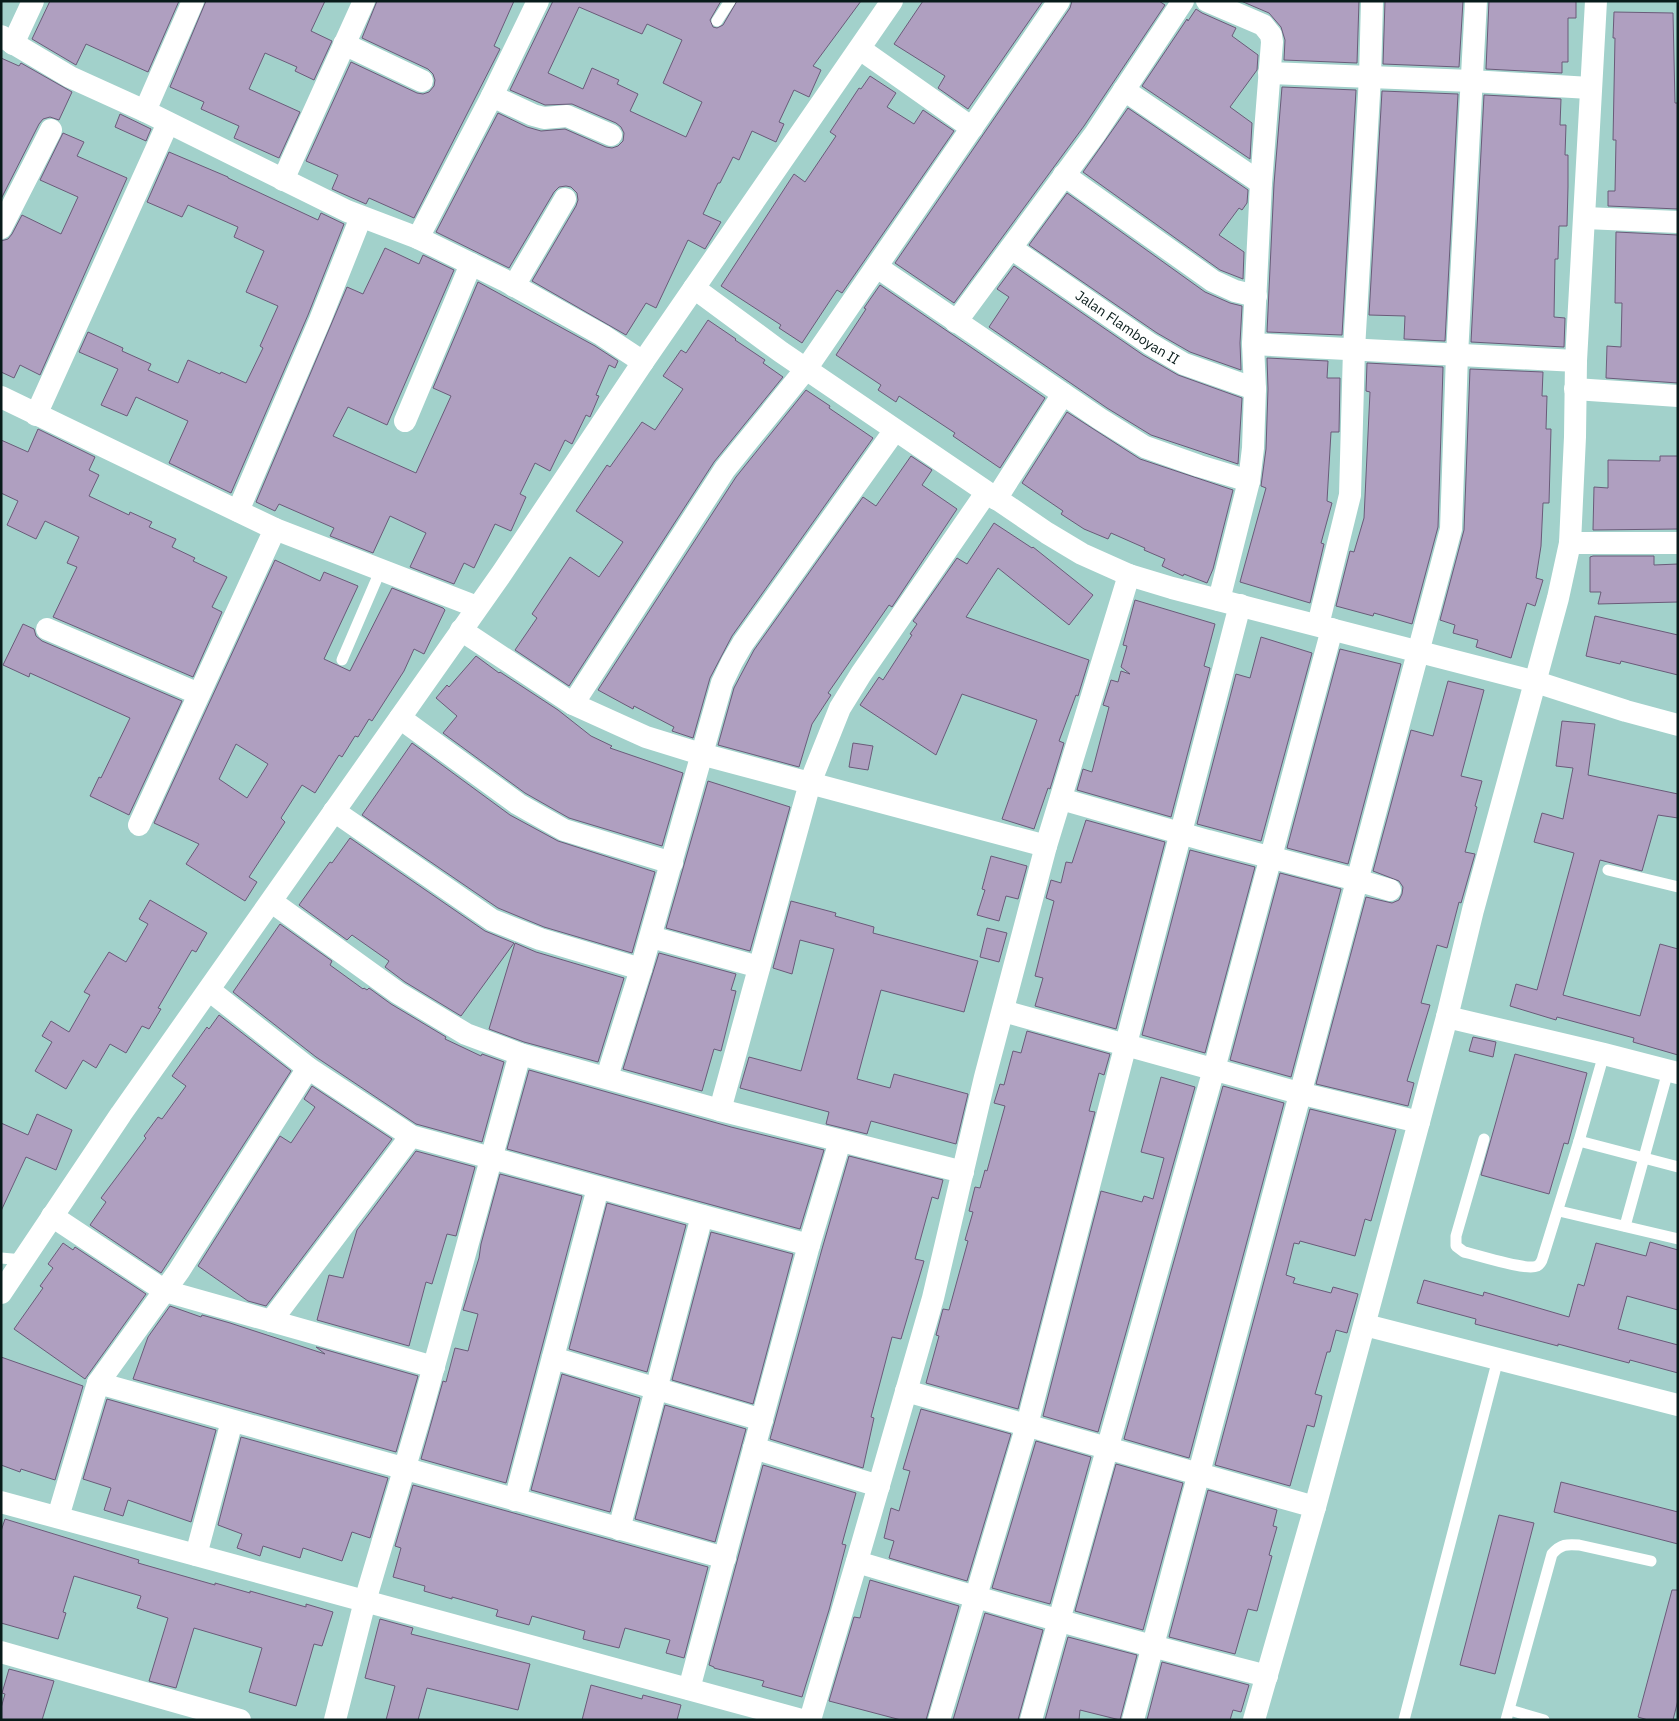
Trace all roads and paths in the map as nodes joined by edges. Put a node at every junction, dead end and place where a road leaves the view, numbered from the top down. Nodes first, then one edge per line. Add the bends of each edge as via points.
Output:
1 (33, 1) edge
2 (193, 1) edge
3 (364, 1) edge
4 (538, 1) edge
5 (730, 1) edge
6 (892, 1) edge
7 (1059, 1) edge
8 (1183, 1) edge
9 (1207, 1) edge
10 (1372, 1) edge
11 (1476, 1) edge
12 (1596, 1) edge
13 (717, 21) dead end
14 (7, 40) edge
15 (344, 44) junction
16 (860, 49) junction
17 (1269, 73) junction
18 (1370, 77) junction
19 (422, 81) dead end
20 (1471, 81) junction
21 (1590, 88) junction
22 (1124, 90) junction
23 (492, 96) junction
24 (145, 111) junction
25 (168, 123) junction
26 (972, 128) junction
27 (51, 130) dead end
28 (611, 135) dead end
29 (1064, 175) junction
30 (283, 180) junction
31 (1261, 183) junction
32 (565, 199) dead end
33 (362, 217) junction
34 (1585, 218) junction
35 (1678, 222) edge
36 (1, 228) edge
37 (418, 238) junction
38 (1011, 248) junction
39 (470, 264) junction
40 (876, 267) junction
41 (514, 286) junction
42 (694, 288) junction
43 (1256, 296) junction
44 (956, 322) junction
45 (1253, 344) junction
46 (1354, 349) junction
47 (1457, 355) junction
48 (1576, 361) junction
49 (643, 362) junction
50 (806, 369) junction
51 (1254, 389) junction
52 (1575, 389) junction
53 (1063, 394) junction
54 (1678, 396) edge
55 (1, 397) edge
56 (36, 414) junction
57 (405, 421) dead end
58 (895, 430) junction
59 (1249, 481) junction
60 (991, 496) junction
61 (238, 511) junction
62 (276, 529) junction
63 (1678, 543) edge
64 (1570, 544) junction
65 (381, 569) junction
66 (1129, 575) junction
67 (1229, 602) junction
68 (477, 607) junction
69 (1325, 627) junction
70 (47, 629) dead end
71 (461, 630) junction
72 (1419, 652) junction
73 (342, 660) dead end
74 (1536, 682) junction
75 (200, 694) junction
76 (573, 704) junction
77 (400, 718) junction
78 (1678, 725) edge
79 (701, 754) junction
80 (810, 783) junction
81 (1061, 799) junction
82 (334, 811) junction
83 (139, 825) dead end
84 (1181, 833) junction
85 (1046, 846) junction
86 (1270, 857) junction
87 (672, 863) junction
88 (1608, 870) dead end
89 (1356, 880) junction
90 (1678, 887) edge
91 (1390, 890) dead end
92 (272, 902) junction
93 (651, 937) junction
94 (759, 967) junction
95 (641, 969) junction
96 (209, 990) junction
97 (1003, 1011) junction
98 (1448, 1017) junction
99 (1125, 1045) junction
100 (520, 1054) junction
101 (1604, 1054) junction
102 (308, 1068) junction
103 (1214, 1069) junction
104 (1673, 1072) edge
105 (607, 1077) junction
106 (1299, 1093) junction
107 (720, 1110) junction
108 (1419, 1122) junction
109 (411, 1136) junction
110 (1484, 1138) dead end
111 (840, 1141) junction
112 (1579, 1141) junction
113 (1644, 1158) junction
114 (490, 1159) junction
115 (1678, 1167) edge
116 (963, 1172) junction
117 (598, 1188) junction
118 (1559, 1211) junction
119 (52, 1216) junction
120 (702, 1216) junction
121 (1625, 1226) junction
122 (1678, 1240) edge
123 (809, 1245) junction
124 (12, 1259) edge
125 (165, 1291) junction
126 (1, 1293) edge
127 (271, 1321) junction
128 (1365, 1325) junction
129 (553, 1358) junction
130 (1498, 1359) junction
131 (434, 1367) junction
132 (98, 1383) junction
133 (656, 1389) junction
134 (906, 1391) junction
135 (1678, 1405) edge
136 (762, 1420) junction
137 (232, 1421) junction
138 (1027, 1425) junction
139 (754, 1448) junction
140 (1108, 1448) junction
141 (404, 1470) junction
142 (1198, 1474) junction
143 (879, 1486) junction
144 (515, 1500) junction
145 (1, 1502) edge
146 (1315, 1507) junction
147 (58, 1517) junction
148 (619, 1529) junction
149 (196, 1555) junction
150 (724, 1558) junction
151 (1651, 1561) dead end
152 (857, 1562) junction
153 (976, 1598) junction
154 (365, 1601) junction
155 (1059, 1621) junction
156 (1152, 1647) junction
157 (1, 1652) edge
158 (1267, 1676) junction
159 (689, 1689) junction
160 (1508, 1715) edge
161 (240, 1720) edge
162 (334, 1720) edge
163 (802, 1720) edge
164 (810, 1720) edge
165 (939, 1720) edge
166 (1030, 1720) edge
167 (1132, 1720) edge
168 (1254, 1720) edge
169 (1404, 1720) edge
170 (1544, 1720) edge

1 - 14 street
2 - 24 street
3 - 15 street
4 - 23 street
5 - 13 lane
6 - 16 street
7 - 26 street
8 - 22 street
9 - 17 street via 1256,21 1268,30 1272,42
10 - 18 street
11 - 20 street
12 - 21 street
14 - 24 street via 70,77
15 - 19 street
15 - 30 street
16 - 26 street
16 - 42 street
17 - 18 street
17 - 31 street
18 - 20 street
18 - 46 street
20 - 21 street
20 - 47 street
21 - 34 street
22 - 29 street
22 - 31 street
23 - 28 street via 533,115 544,118 568,116
23 - 37 street
24 - 25 street
25 - 30 street
25 - 56 street
26 - 40 street
27 - 36 street
29 - 38 street
29 - 43 street via 1213,281
30 - 33 street
31 - 43 street
32 - 41 street
33 - 37 street
33 - 61 street
34 - 35 street
34 - 48 street
37 - 39 street
38 - 44 street
38 - 51 street, Jalan Flamboyan II via 1184,364
39 - 41 street
39 - 57 street
40 - 44 street
40 - 50 street
41 - 49 street
42 - 49 street
42 - 50 street
43 - 45 street
44 - 53 street
45 - 46 street
45 - 51 street
46 - 47 street
46 - 69 street via 1350,496
47 - 48 street
47 - 72 street via 1451,529
48 - 52 street
49 - 68 street
50 - 58 street
50 - 76 street via 725,469
51 - 59 street
52 - 54 street
52 - 64 street
53 - 59 street via 1145,447
53 - 60 street
55 - 56 street
56 - 61 street
58 - 60 street
58 - 79 street via 735,656 722,683
59 - 67 street
60 - 66 street via 1082,554
60 - 80 street via 861,674 840,708
61 - 62 street
62 - 65 street
62 - 75 street
63 - 64 street
64 - 74 street
65 - 68 street
65 - 73 lane
66 - 67 street
66 - 81 street
67 - 69 street
67 - 84 street
68 - 71 street
69 - 72 street
69 - 86 street
70 - 75 street
71 - 76 street
71 - 77 street
72 - 74 street
72 - 89 street
74 - 78 street
74 - 98 street via 1473,910
75 - 83 street
76 - 79 street via 646,738
77 - 82 street
77 - 87 street via 518,804 564,830
79 - 80 street
79 - 87 street
80 - 85 street
80 - 94 street
81 - 84 street
81 - 85 street
82 - 92 street
82 - 95 street via 492,920 540,939
84 - 86 street
84 - 99 street
85 - 97 street
86 - 89 street
86 - 103 street
87 - 93 street
88 - 90 lane
89 - 91 street
89 - 106 street
92 - 96 street
92 - 100 street via 431,1014 466,1034
93 - 94 street
93 - 95 street
94 - 107 street
95 - 105 street
96 - 102 street
96 - 119 street
97 - 99 street
97 - 116 street
98 - 101 street
98 - 108 street
99 - 103 street
99 - 138 street
100 - 105 street
100 - 114 street
101 - 104 street
101 - 112 lane
102 - 109 street
102 - 125 street
103 - 106 street
103 - 140 street
104 - 113 lane
105 - 107 street
106 - 108 street
106 - 142 street
107 - 111 street
108 - 128 street
109 - 114 street
109 - 127 street
110 - 118 lane via 1456,1236 1460,1249 1525,1267 1537,1266
111 - 116 street
111 - 123 street
112 - 113 lane
112 - 118 lane
113 - 115 lane
113 - 121 lane
114 - 117 street
114 - 131 street
116 - 134 street via 933,1298
117 - 120 street
117 - 129 street
118 - 121 lane
119 - 124 street
119 - 125 street
120 - 123 street
120 - 133 street
121 - 122 lane
123 - 136 street
124 - 126 street
125 - 127 street
125 - 132 street
127 - 131 street
128 - 130 street
128 - 146 street
129 - 133 street
129 - 144 street
130 - 135 street
130 - 169 lane
131 - 141 street
132 - 137 street
132 - 147 street
133 - 136 street
133 - 148 street
134 - 138 street
134 - 143 street
136 - 139 street
137 - 141 street
137 - 149 street
138 - 140 street
138 - 153 street
139 - 143 street
139 - 150 street
140 - 142 street
140 - 155 street
141 - 144 street
141 - 154 street
142 - 146 street
142 - 156 street
143 - 152 street
144 - 148 street
145 - 147 street
146 - 158 street
147 - 149 street
148 - 150 street
149 - 154 street
150 - 159 street
151 - 160 lane via 1579,1545 1559,1546 1552,1554
152 - 153 street
152 - 164 street
153 - 155 street
153 - 165 street
154 - 159 street
154 - 162 street
155 - 156 street
155 - 166 street
156 - 158 street
156 - 167 street
157 - 161 street
158 - 168 street
159 - 163 street
160 - 170 lane

